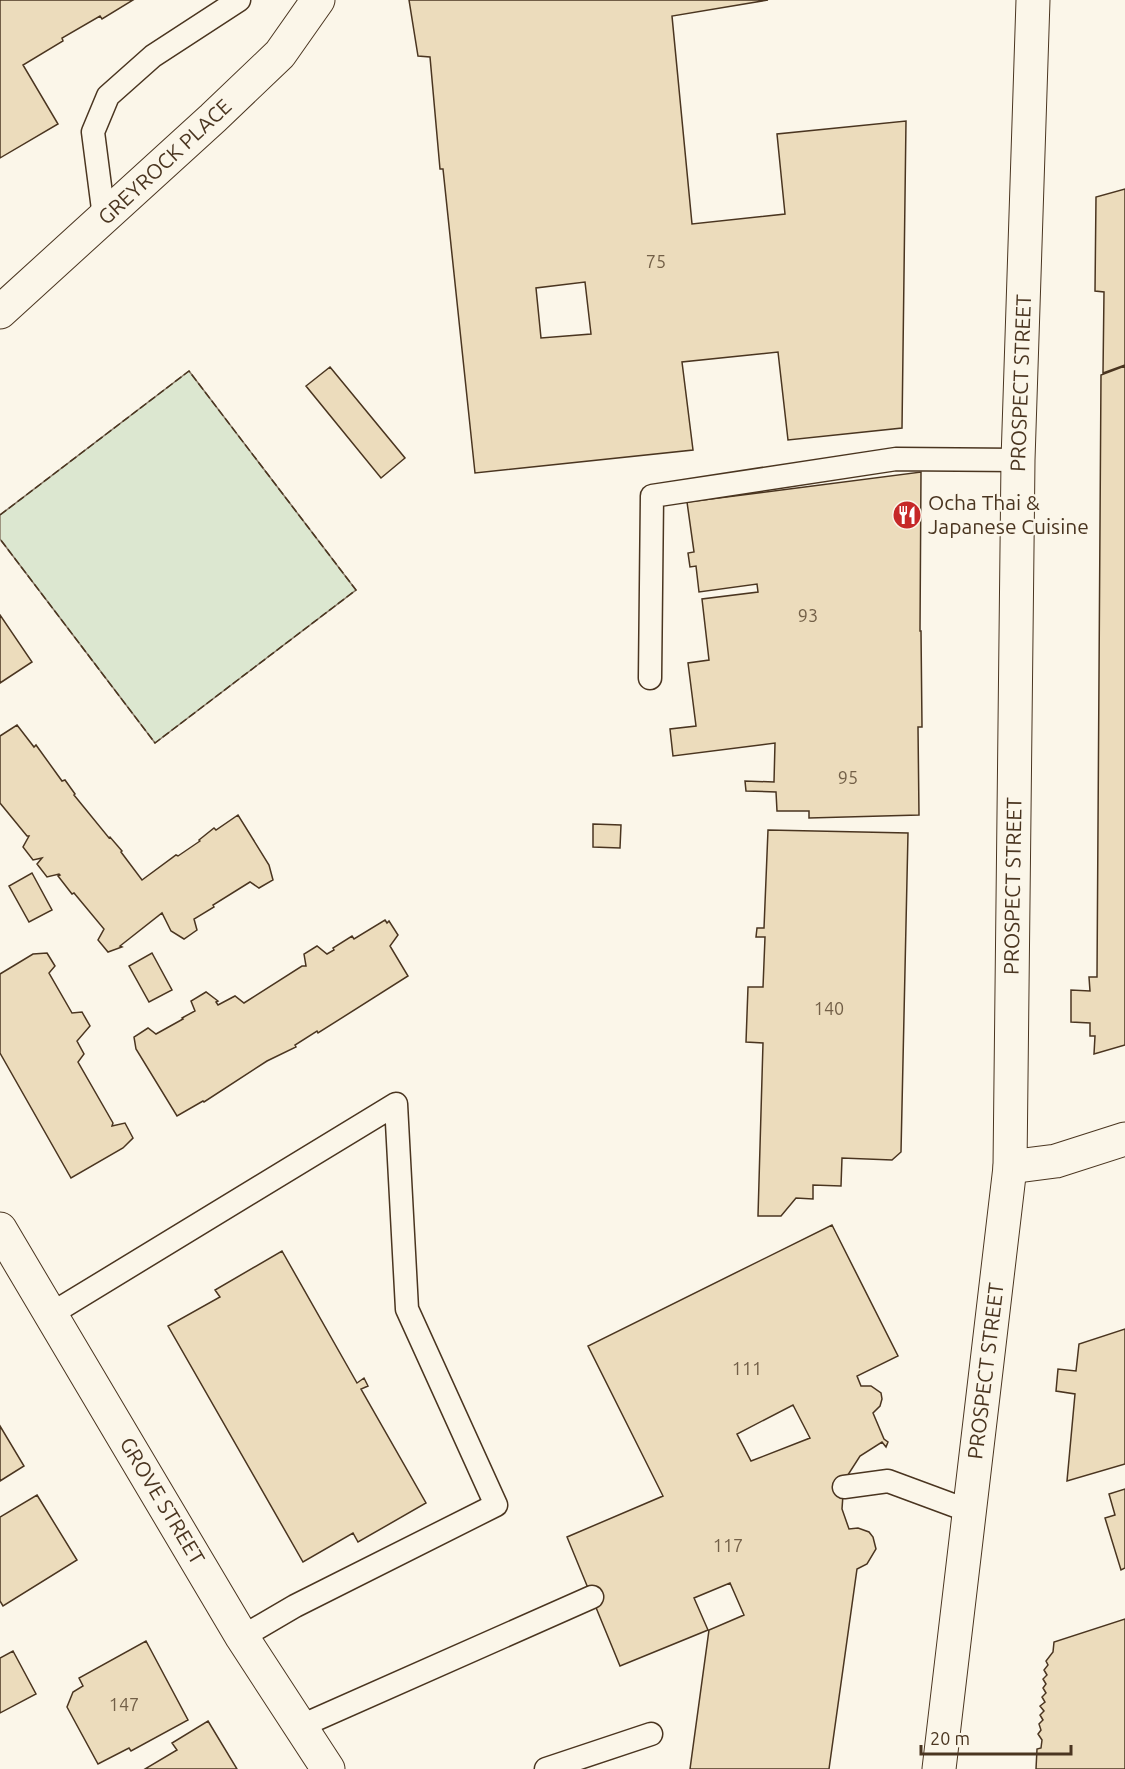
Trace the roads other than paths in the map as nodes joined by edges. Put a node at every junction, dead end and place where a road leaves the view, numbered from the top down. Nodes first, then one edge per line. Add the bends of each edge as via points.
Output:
1 (239, 0) edge
2 (318, 0) edge
3 (1033, 0) edge
4 (105, 217) junction
5 (0, 312) edge
6 (1018, 460) junction
7 (650, 678) dead end
8 (1125, 1139) edge
9 (1010, 1167) junction
10 (0, 1229) edge
11 (51, 1314) junction
12 (844, 1487) dead end
13 (969, 1511) junction
14 (592, 1598) dead end
15 (242, 1637) junction
16 (301, 1726) junction
17 (651, 1734) dead end
18 (328, 1769) edge
19 (546, 1769) edge
20 (939, 1769) edge

1 - 4 lane via 153,56 108,96 93,132
2 - 4 main road, GREYROCK PLACE via 280,54
3 - 6 main road, PROSPECT STREET
4 - 5 main road, GREYROCK PLACE
6 - 7 lane via 896,459 652,496
6 - 9 main road, PROSPECT STREET
8 - 9 main road via 1056,1161
9 - 13 main road, PROSPECT STREET
10 - 11 main road, GROVE STREET
11 - 15 main road, GROVE STREET
11 - 15 lane via 396,1104 407,1309 496,1504
12 - 13 lane via 888,1481
13 - 20 main road, PROSPECT STREET
14 - 16 lane
15 - 16 main road, GROVE STREET
16 - 18 main road, GROVE STREET
17 - 19 lane

